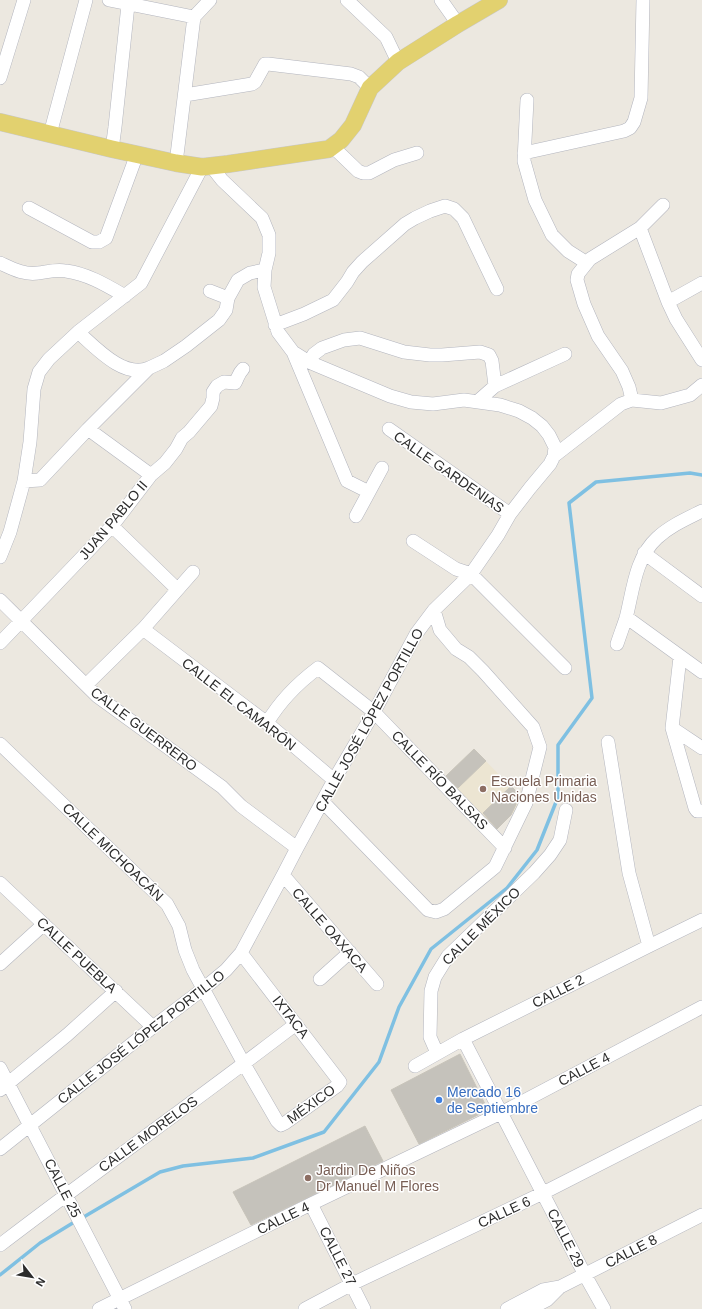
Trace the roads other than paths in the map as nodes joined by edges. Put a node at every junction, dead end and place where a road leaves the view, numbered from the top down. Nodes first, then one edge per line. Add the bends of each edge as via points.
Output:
1 (24, 0) edge
2 (86, 0) edge
3 (109, 0) edge
4 (210, 0) edge
5 (347, 0) edge
6 (441, 0) edge
7 (499, 0) edge
8 (643, 0) edge
9 (146, 4) edge
10 (128, 5) junction
11 (194, 17) junction
12 (458, 24) junction
13 (398, 62) junction
14 (0, 78) edge
15 (370, 88) junction
16 (185, 95) junction
17 (527, 100) dead end
18 (0, 122) edge
19 (50, 134) junction
20 (332, 146) junction
21 (112, 149) junction
22 (417, 152) dead end
23 (524, 153) junction
24 (137, 154) junction
25 (176, 163) junction
26 (207, 166) junction
27 (663, 205) dead end
28 (29, 208) dead end
29 (640, 228) junction
30 (0, 263) edge
31 (587, 263) junction
32 (265, 270) junction
33 (702, 283) edge
34 (497, 289) dead end
35 (210, 291) dead end
36 (125, 296) junction
37 (228, 298) junction
38 (668, 302) junction
39 (275, 325) junction
40 (78, 332) junction
41 (293, 352) junction
42 (564, 354) dead end
43 (702, 360) edge
44 (308, 362) junction
45 (150, 368) junction
46 (243, 369) dead end
47 (702, 385) edge
48 (495, 386) junction
49 (632, 400) junction
50 (478, 401) junction
51 (88, 429) junction
52 (389, 429) dead end
53 (554, 456) junction
54 (382, 468) dead end
55 (151, 475) junction
56 (24, 481) junction
57 (369, 492) junction
58 (510, 514) junction
59 (700, 514) edge
60 (356, 516) dead end
61 (112, 526) junction
62 (413, 542) dead end
63 (644, 553) junction
64 (0, 557) edge
65 (193, 572) dead end
66 (471, 574) junction
67 (177, 589) junction
68 (702, 596) edge
69 (0, 600) edge
70 (434, 610) junction
71 (626, 617) junction
72 (21, 620) junction
73 (143, 629) junction
74 (0, 643) edge
75 (617, 644) dead end
76 (680, 657) junction
77 (565, 668) dead end
78 (702, 672) edge
79 (86, 685) junction
80 (374, 712) junction
81 (267, 723) junction
82 (672, 728) junction
83 (608, 742) dead end
84 (0, 744) edge
85 (702, 748) edge
86 (334, 780) junction
87 (323, 802) junction
88 (566, 810) dead end
89 (702, 811) edge
90 (297, 848) junction
91 (506, 848) junction
92 (283, 875) junction
93 (0, 883) edge
94 (702, 920) edge
95 (44, 924) junction
96 (649, 946) junction
97 (350, 952) junction
98 (241, 953) junction
99 (0, 964) edge
100 (320, 979) dead end
101 (377, 984) dead end
102 (203, 989) junction
103 (116, 991) junction
104 (702, 1007) edge
105 (296, 1024) junction
106 (153, 1027) junction
107 (463, 1039) junction
108 (437, 1053) junction
109 (244, 1064) junction
110 (415, 1066) dead end
111 (0, 1068) edge
112 (340, 1082) joint
113 (4, 1086) edge
114 (702, 1112) edge
115 (501, 1113) junction
116 (30, 1125) junction
117 (281, 1125) joint
118 (0, 1149) edge
119 (66, 1194) junction
120 (543, 1194) junction
121 (311, 1204) junction
122 (702, 1215) edge
123 (0, 1245) edge
124 (585, 1275) junction
125 (352, 1284) junction
126 (560, 1287) junction
127 (122, 1304) edge
128 (99, 1309) edge
129 (305, 1309) edge
130 (364, 1309) edge
131 (507, 1309) edge
132 (529, 1309) edge
133 (604, 1309) edge

1 - 14 street
2 - 19 street
3 - 10 street
4 - 11 street
5 - 13 street via 386,37
6 - 12 street
7 - 12 main road
8 - 23 street via 641,98 630,128
9 - 10 street
9 - 11 street
10 - 21 street
11 - 16 street
12 - 13 main road
13 - 15 main road
15 - 16 street via 359,77 351,74 265,64 252,84
15 - 20 main road via 353,125 341,140
16 - 25 street
17 - 23 street
18 - 19 main road
19 - 21 main road
20 - 22 street via 363,173
20 - 26 main road via 314,151
21 - 24 main road
23 - 31 street via 535,200 552,235 568,251
24 - 25 main road
24 - 28 street via 106,238 99,242 92,242
25 - 26 main road
26 - 32 street via 262,218 269,235 269,253
26 - 36 street via 141,283
27 - 29 street
29 - 31 street
29 - 38 street
30 - 36 street via 24,273 65,270 86,275
31 - 49 street via 578,274 577,280 582,298 598,336 622,371
32 - 37 street via 250,273 238,280
32 - 39 street via 264,287
33 - 38 street
34 - 39 street via 463,218 454,209 445,206 430,210 405,224 362,262 333,300
35 - 37 street
36 - 40 street
37 - 45 street via 226,310 220,320 186,346
38 - 43 street
39 - 41 street
40 - 45 street via 117,364 133,371
40 - 56 street via 39,372 34,389
41 - 44 street
41 - 57 street via 347,480
42 - 48 street
44 - 48 street via 322,348 344,340 360,338 404,352 455,355 480,352 489,355 492,361
44 - 50 street via 390,396 411,402 433,404
45 - 51 street
46 - 55 street, JUAN PABLO II via 235,383 224,382 217,386 211,406 182,438 165,463
47 - 49 street via 690,395 661,404
48 - 50 street
49 - 53 street, CALLE JOSÉ LÓPEZ PORTILLO via 621,404
50 - 53 street via 513,409 532,418 549,435 554,447
51 - 55 street
51 - 56 street via 40,480
52 - 58 street, CALLE GARDENIAS
53 - 58 street, CALLE JOSÉ LÓPEZ PORTILLO
54 - 57 street
55 - 61 street, JUAN PABLO II
56 - 64 street via 10,532
57 - 60 street
58 - 66 street, CALLE JOSÉ LÓPEZ PORTILLO
59 - 63 street via 677,523 656,538
61 - 67 street
61 - 72 street, JUAN PABLO II
62 - 66 street via 456,569
63 - 68 street
63 - 71 street
65 - 67 street
66 - 70 street, CALLE JOSÉ LÓPEZ PORTILLO
66 - 77 street
67 - 73 street
69 - 72 street, CALLE GUERRERO
70 - 80 street, CALLE JOSÉ LÓPEZ PORTILLO via 416,634
70 - 91 street via 440,630 456,649 483,670 532,728 540,747 526,803
71 - 75 street
71 - 76 street
72 - 74 street, JUAN PABLO II
72 - 79 street, CALLE GUERRERO
73 - 79 street
73 - 81 street, CALLE EL CAMARÓN
76 - 78 street
76 - 82 street
79 - 90 street, CALLE GUERRERO via 97,696 222,787 241,806
80 - 81 street, CALLE RÍO BALSAS via 318,668 285,698
80 - 86 street, CALLE JOSÉ LÓPEZ PORTILLO
80 - 91 street, CALLE RÍO BALSAS
81 - 86 street, CALLE EL CAMARÓN
82 - 85 street
82 - 89 street via 695,808
83 - 96 street via 629,873
84 - 102 street, CALLE MICHOACÁN via 167,904 179,926 185,950
86 - 87 street, CALLE JOSÉ LÓPEZ PORTILLO
87 - 90 street, CALLE JOSÉ LÓPEZ PORTILLO
87 - 91 street via 428,910 436,912 444,909 495,867
88 - 108 street, CALLE MÉXICO via 560,840 550,855 448,956 435,977 431,991 430,1037
90 - 92 street, CALLE JOSÉ LÓPEZ PORTILLO
92 - 97 street, CALLE OAXACA
92 - 98 street, CALLE JOSÉ LÓPEZ PORTILLO
93 - 95 street, CALLE PUEBLA
94 - 96 street, CALLE 2
95 - 99 street
95 - 103 street, CALLE PUEBLA
96 - 107 street, CALLE 2
97 - 100 street
97 - 101 street, CALLE OAXACA
98 - 102 street, CALLE JOSÉ LÓPEZ PORTILLO via 226,970
98 - 105 street, IXTACA
102 - 106 street, CALLE JOSÉ LÓPEZ PORTILLO
102 - 109 street, CALLE MICHOACÁN
103 - 106 street, CALLE PUEBLA
103 - 113 street
104 - 115 street, CALLE 4
105 - 109 street, CALLE MORELOS
105 - 112 street, IXTACA
106 - 116 street, CALLE JOSÉ LÓPEZ PORTILLO
107 - 108 street, CALLE 2
107 - 115 street, CALLE 29
108 - 110 street, CALLE 2
109 - 117 street, CALLE MICHOACÁN
109 - 119 street, CALLE MORELOS
111 - 113 street, CALLE 25
112 - 117 street, MÉXICO
113 - 116 street, CALLE 25
114 - 120 street, CALLE 6
115 - 120 street, CALLE 29
115 - 121 street, CALLE 4
116 - 118 street, CALLE JOSÉ LÓPEZ PORTILLO
116 - 119 street, CALLE 25
119 - 123 street, CALLE MORELOS
119 - 127 street, CALLE 25
120 - 124 street, CALLE 29
120 - 125 street, CALLE 6
121 - 125 street, CALLE 27
121 - 127 street, CALLE 4
122 - 124 street, CALLE 8
124 - 126 street, CALLE 8
124 - 133 street, CALLE 29
125 - 129 street, CALLE 6
125 - 130 street, CALLE 27
126 - 131 street, CALLE 8 via 543,1290
126 - 132 street, CALLE 8 via 547,1300
127 - 128 street, CALLE 4

